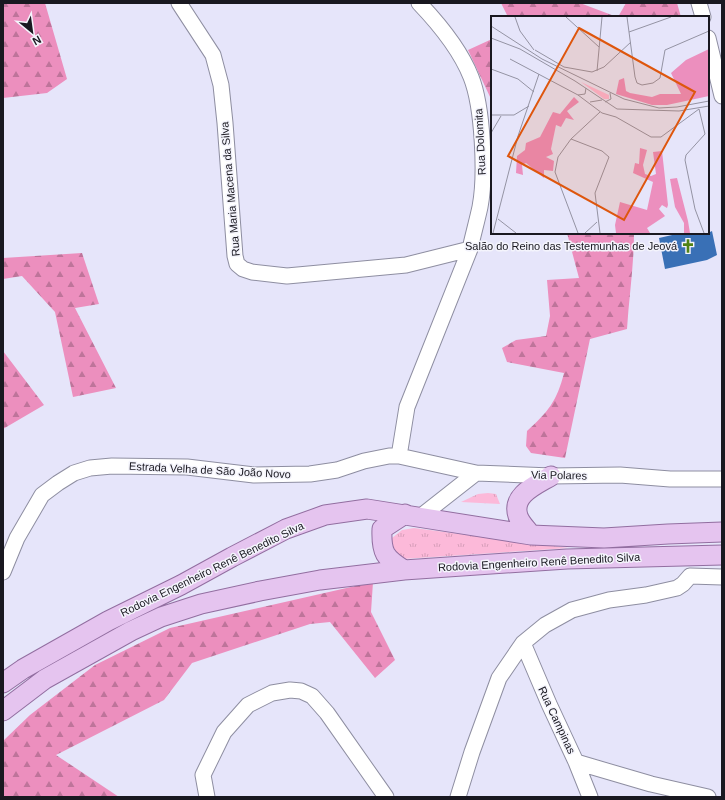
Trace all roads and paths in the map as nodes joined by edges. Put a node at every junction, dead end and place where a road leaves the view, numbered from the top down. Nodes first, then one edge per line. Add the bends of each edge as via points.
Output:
1 (179, 3) edge
2 (419, 3) edge
3 (699, 3) edge
4 (703, 16) edge
5 (709, 42) edge
6 (722, 96) edge
7 (470, 249) junction
8 (399, 456) junction
9 (476, 474) junction
10 (551, 476) junction
11 (722, 479) edge
12 (412, 515) junction
13 (722, 532) edge
14 (531, 535) junction
15 (668, 555) junction
16 (722, 555) edge
17 (404, 570) junction
18 (3, 572) edge
19 (690, 576) junction
20 (722, 577) edge
21 (523, 643) junction
22 (3, 682) edge
23 (3, 711) edge
24 (576, 762) junction
25 (208, 797) edge
26 (386, 797) edge
27 (458, 797) edge
28 (590, 797) edge
29 (708, 797) edge

1 - 7 street, Rua Maria Macena da Silva via 213,55 221,85 237,264 243,269 258,273 287,276 406,265
2 - 7 street, Rua Dolomita via 455,46 471,78 477,102 483,168 480,206
3 - 4 street
5 - 6 street
7 - 8 street via 407,407
8 - 9 street, Via Polares
8 - 18 street, Estrada Velha de São João Novo via 364,461 337,470 310,474 254,475 180,467 90,468 58,483 42,495 17,538
9 - 10 street, Via Polares
9 - 12 street
10 - 11 street, Via Polares via 620,475 670,479
10 - 14 main road via 528,489 520,498 518,518
12 - 14 main road, Rodovia Engenheiro Renê Benedito Silva
12 - 17 main road via 382,529 381,544 389,560
12 - 22 main road, Rodovia Engenheiro Renê Benedito Silva via 368,509 325,515 286,530 108,621
13 - 14 main road, Rodovia Engenheiro Renê Benedito Silva via 604,538
15 - 16 main road, Rodovia Engenheiro Renê Benedito Silva
15 - 17 main road, Rodovia Engenheiro Renê Benedito Silva
15 - 19 street
17 - 23 main road, Rodovia Engenheiro Renê Benedito Silva via 320,580 260,591 201,604 161,617 131,631 45,680
19 - 20 street
19 - 21 street via 677,588 609,600 572,610 546,625
21 - 24 street, Rua Campinas
21 - 27 street via 499,678
24 - 28 street, Rua Campinas
24 - 29 street via 651,784
25 - 26 street via 203,775 224,732 248,705 272,693 290,690 312,696 327,713

